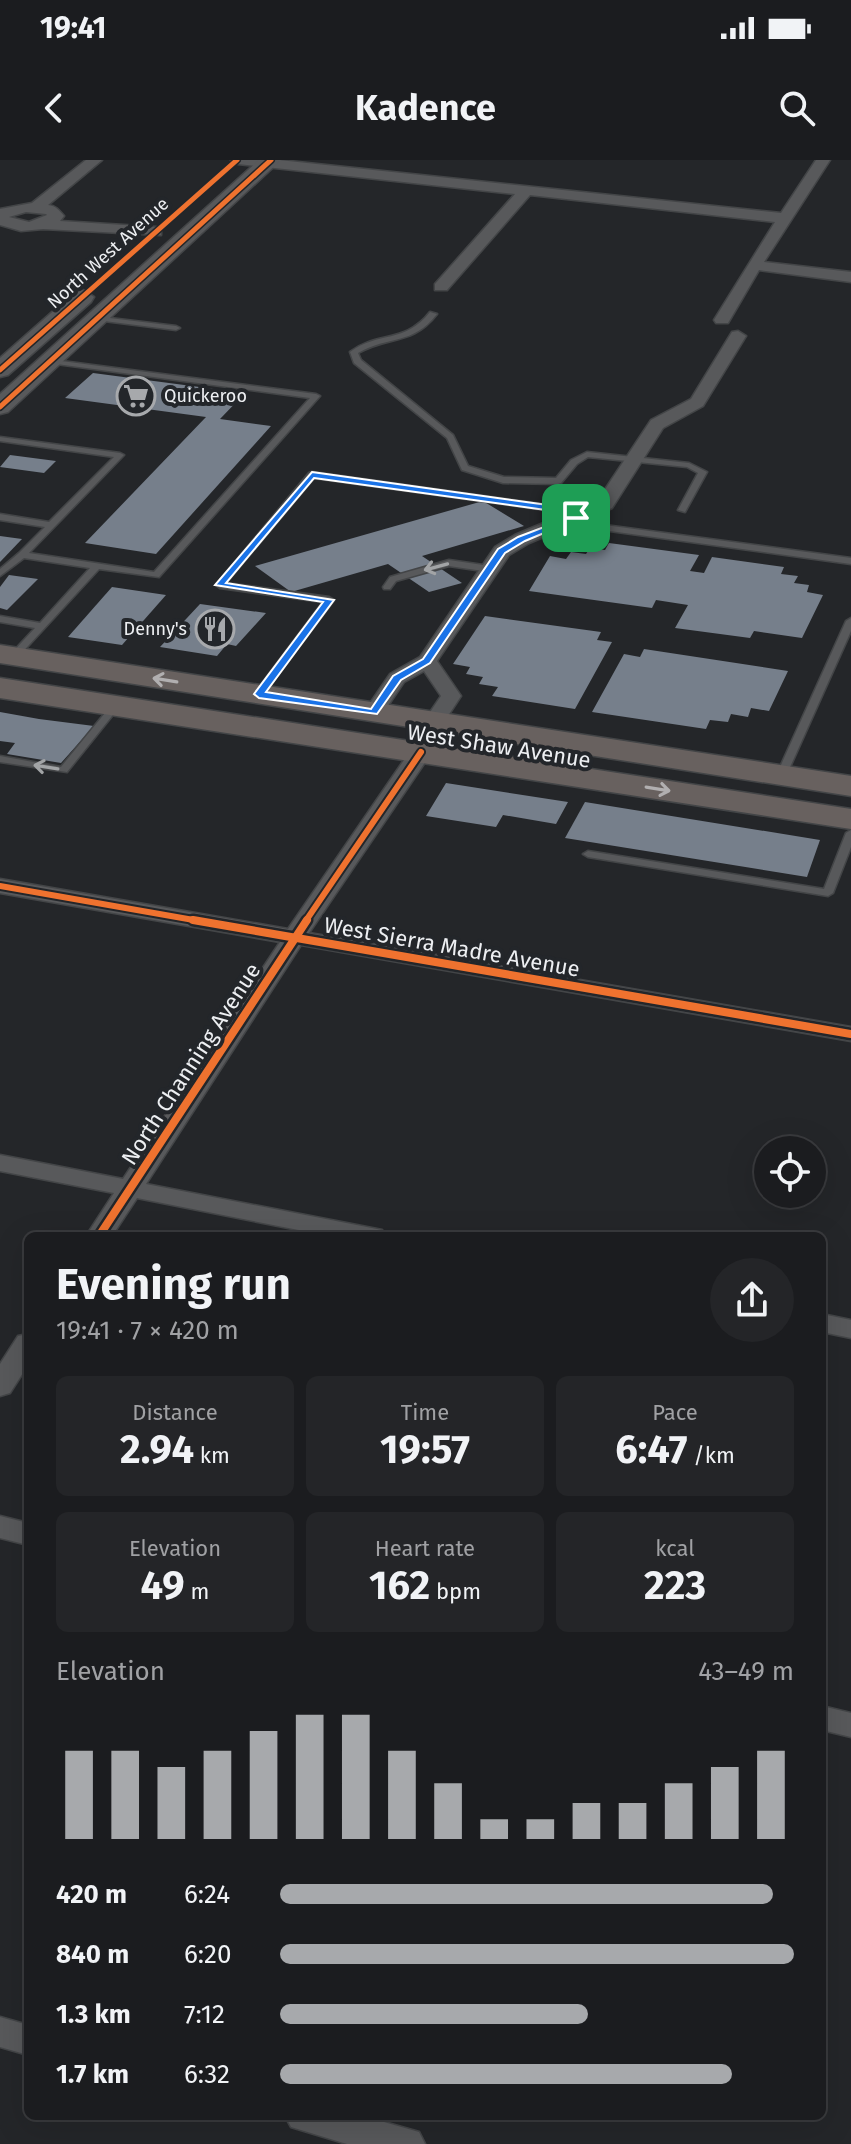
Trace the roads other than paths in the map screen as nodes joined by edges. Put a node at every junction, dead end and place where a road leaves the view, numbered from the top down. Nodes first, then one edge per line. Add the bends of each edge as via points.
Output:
1 (95, 160) edge
2 (237, 160) edge
3 (823, 160) edge
4 (269, 162) edge
5 (526, 191) junction
6 (37, 207) junction
7 (1, 213) edge
8 (49, 218) junction
9 (784, 218) junction
10 (16, 226) junction
11 (147, 231) junction
12 (0, 239) edge
13 (754, 265) junction
14 (851, 277) edge
15 (441, 287) dead end
16 (112, 303) junction
17 (433, 314) dead end
18 (96, 318) junction
19 (722, 320) dead end
20 (176, 328) dead end
21 (738, 336) dead end
22 (49, 361) junction
23 (3, 364) edge
24 (0, 388) edge
25 (0, 407) edge
26 (0, 439) edge
27 (635, 458) junction
28 (682, 510) dead end
29 (0, 517) edge
30 (576, 518) junction
31 (52, 525) junction
32 (22, 555) junction
33 (851, 561) edge
34 (97, 566) junction
35 (490, 569) junction
36 (0, 573) edge
37 (387, 587) dead end
38 (0, 619) edge
39 (851, 621) edge
40 (42, 626) junction
41 (7, 655) edge
42 (427, 661) junction
43 (0, 688) edge
44 (259, 694) junction
45 (117, 704) junction
46 (374, 712) junction
47 (435, 721) junction
48 (421, 752) junction
49 (0, 759) edge
50 (688, 761) junction
51 (781, 776) junction
52 (851, 786) edge
53 (851, 819) edge
54 (851, 833) edge
55 (588, 854) dead end
56 (0, 886) edge
57 (294, 938) junction
58 (851, 1034) edge
59 (0, 1163) edge
60 (130, 1189) junction
61 (102, 1232) edge
62 (351, 1232) edge
63 (826, 1324) edge
64 (851, 1329) edge
65 (24, 1349) edge
66 (0, 1386) edge
67 (0, 1527) edge
68 (24, 1533) edge
69 (826, 1719) edge
70 (851, 1725) edge
71 (0, 2032) edge
72 (24, 2039) edge
73 (319, 2120) edge
74 (406, 2144) edge

1 - 6 street
2 - 4 street
2 - 11 main road, North West Avenue
3 - 9 street
4 - 5 street
4 - 16 main road, North West Avenue
5 - 9 street
5 - 15 street
6 - 7 street
6 - 8 street
7 - 10 street via 4,222
8 - 10 street
8 - 11 street
9 - 13 street
10 - 12 street
11 - 16 main road via 163,233 166,239 126,276
11 - 23 main road, North West Avenue
13 - 14 street
13 - 19 street
16 - 18 main road, North West Avenue
17 - 27 lane via 413,333 364,344 354,352 357,361 450,437 465,468 503,480 558,481 587,454
18 - 20 lane
18 - 22 main road, North West Avenue
21 - 27 street via 697,402 657,424
22 - 25 main road, North West Avenue
22 - 34 lane via 316,396 156,575
23 - 24 main road via 17,372
26 - 31 lane via 120,455
27 - 28 lane via 689,465 703,472
27 - 30 street via 605,504
29 - 31 lane
30 - 33 lane via 595,526
30 - 35 street via 510,544
30 - 44 lane via 555,509 312,475 220,585 329,600
31 - 32 lane
32 - 34 lane
32 - 36 lane
34 - 40 lane
35 -> 37 lane via 449,563 393,579
35 - 42 street
38 - 40 lane
39 - 51 lane
40 - 41 lane
44 -> 41 main road, West Shaw Avenue
42 - 46 street via 397,678
42 - 47 street via 451,696
43 - 45 main road, West Shaw Avenue
44 - 46 main road, West Shaw Avenue
45 - 47 main road via 244,707 408,731
45 - 48 main road, West Shaw Avenue
45 -> 49 lane via 63,770
46 - 47 main road, West Shaw Avenue
47 - 50 main road, West Shaw Avenue
48 - 50 main road via 458,743 602,762
48 -> 53 main road, West Shaw Avenue
48 - 57 street, North Channing Avenue
50 - 51 main road, West Shaw Avenue
51 - 52 main road, West Shaw Avenue
54 - 55 lane via 828,893
56 - 57 street, West Sierra Madre Avenue
57 - 58 street, West Sierra Madre Avenue
57 - 60 street, North Channing Avenue
59 - 60 street
60 - 61 street, North Channing Avenue
60 - 62 street
63 - 64 street
65 - 66 street
67 - 68 street
69 - 70 street
71 - 72 street
73 - 74 street

